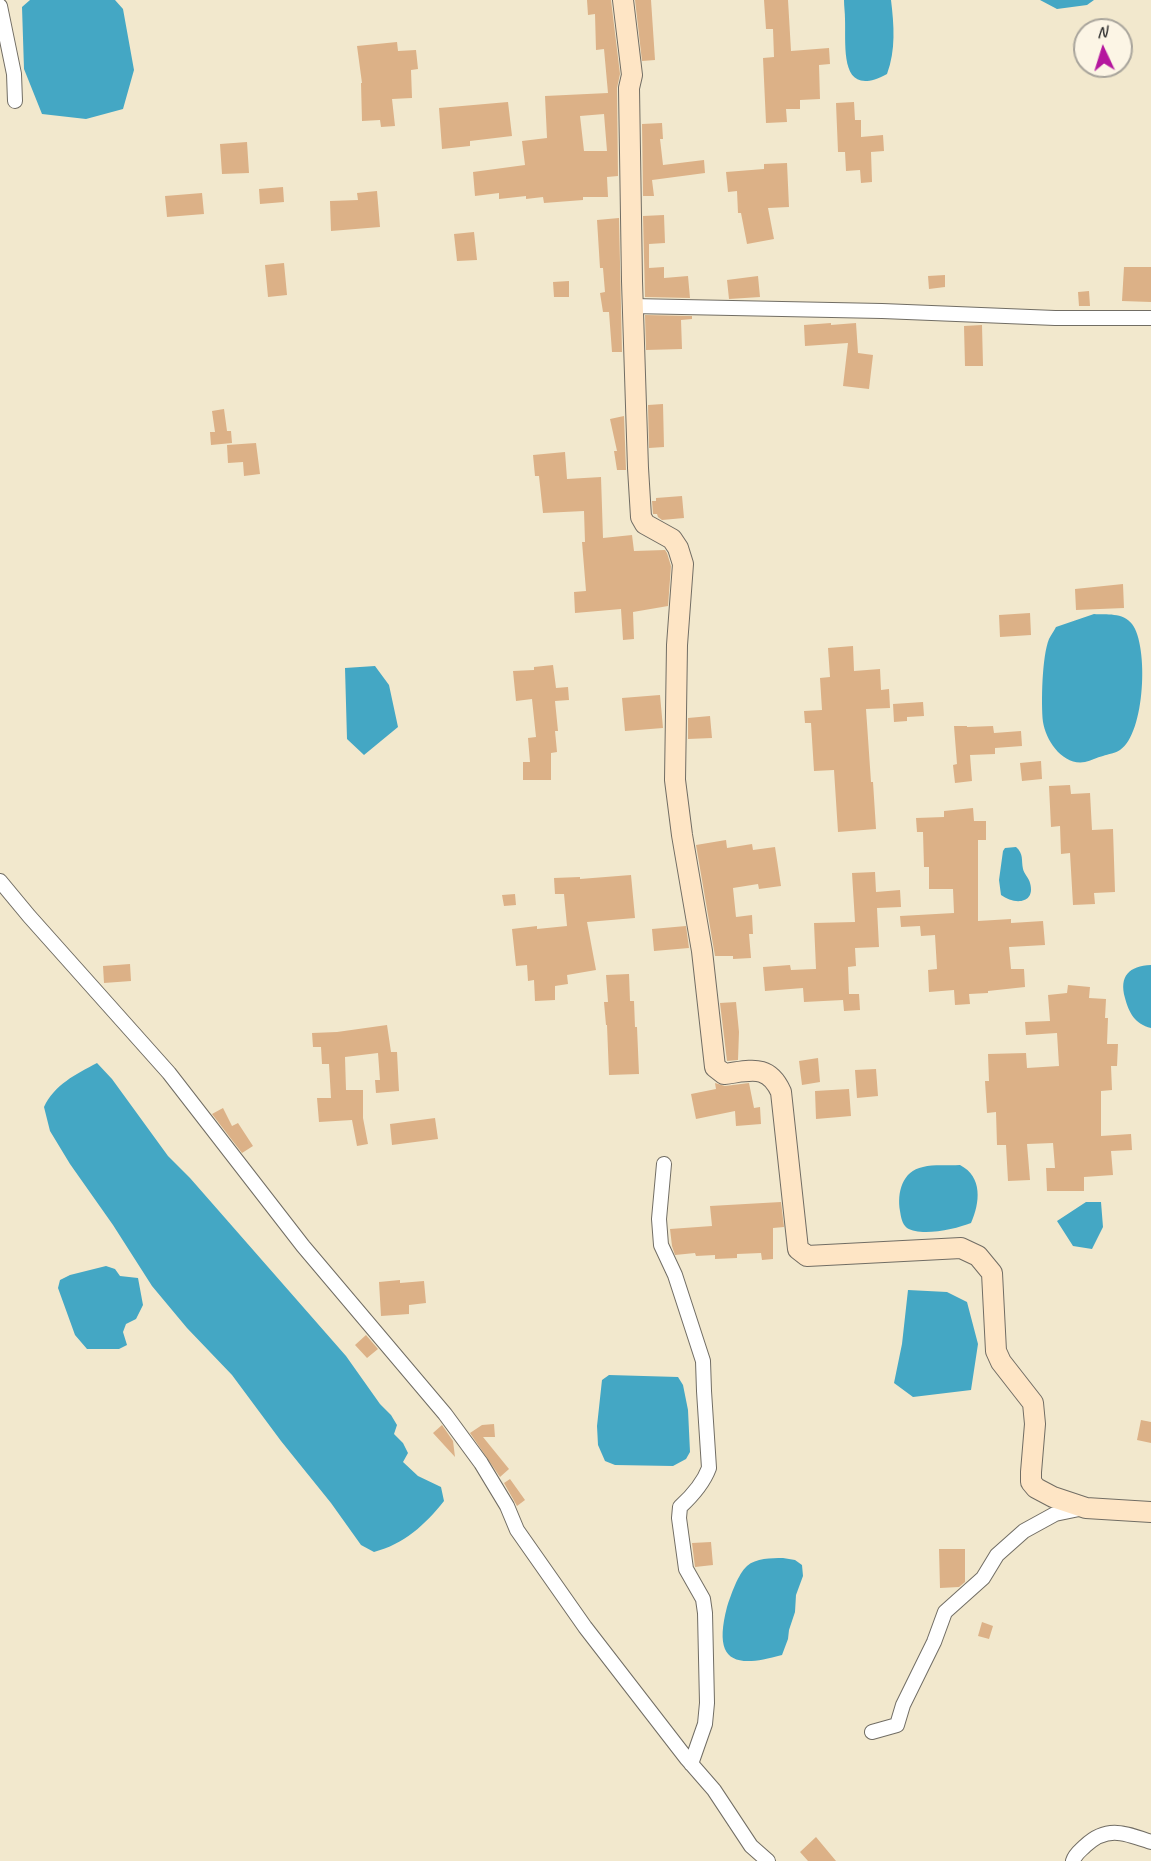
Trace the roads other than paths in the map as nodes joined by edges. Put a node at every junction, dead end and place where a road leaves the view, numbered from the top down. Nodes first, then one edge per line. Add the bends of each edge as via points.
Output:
1 (623, 0) edge
2 (0, 6) edge
3 (15, 101) dead end
4 (632, 306) junction
5 (1151, 318) edge
6 (0, 881) edge
7 (664, 1164) dead end
8 (1086, 1508) junction
9 (1151, 1512) edge
10 (872, 1732) dead end
11 (692, 1764) junction
12 (1151, 1842) edge
13 (768, 1861) edge
14 (1073, 1861) edge

1 - 4 main road via 632,75
2 - 3 street via 14,74
4 - 5 street
4 - 8 main road via 641,517 645,524 672,539 683,564 675,780 702,951 715,1068 724,1074 758,1070 770,1075 781,1092 798,1249 807,1256 961,1248 978,1256 992,1273 996,1351 1033,1403 1031,1482 1042,1493
6 - 11 street via 169,1073 303,1245 445,1414 481,1463 517,1530 585,1627
7 - 11 street via 661,1245 704,1361 709,1468 680,1507 679,1518 686,1569 703,1599 705,1613 707,1703 705,1724
8 - 9 main road
8 - 10 street via 1055,1514 1024,1531 997,1555 983,1578 945,1612 897,1725
11 - 13 street via 751,1846
12 - 14 street via 1130,1834 1106,1832 1089,1842

